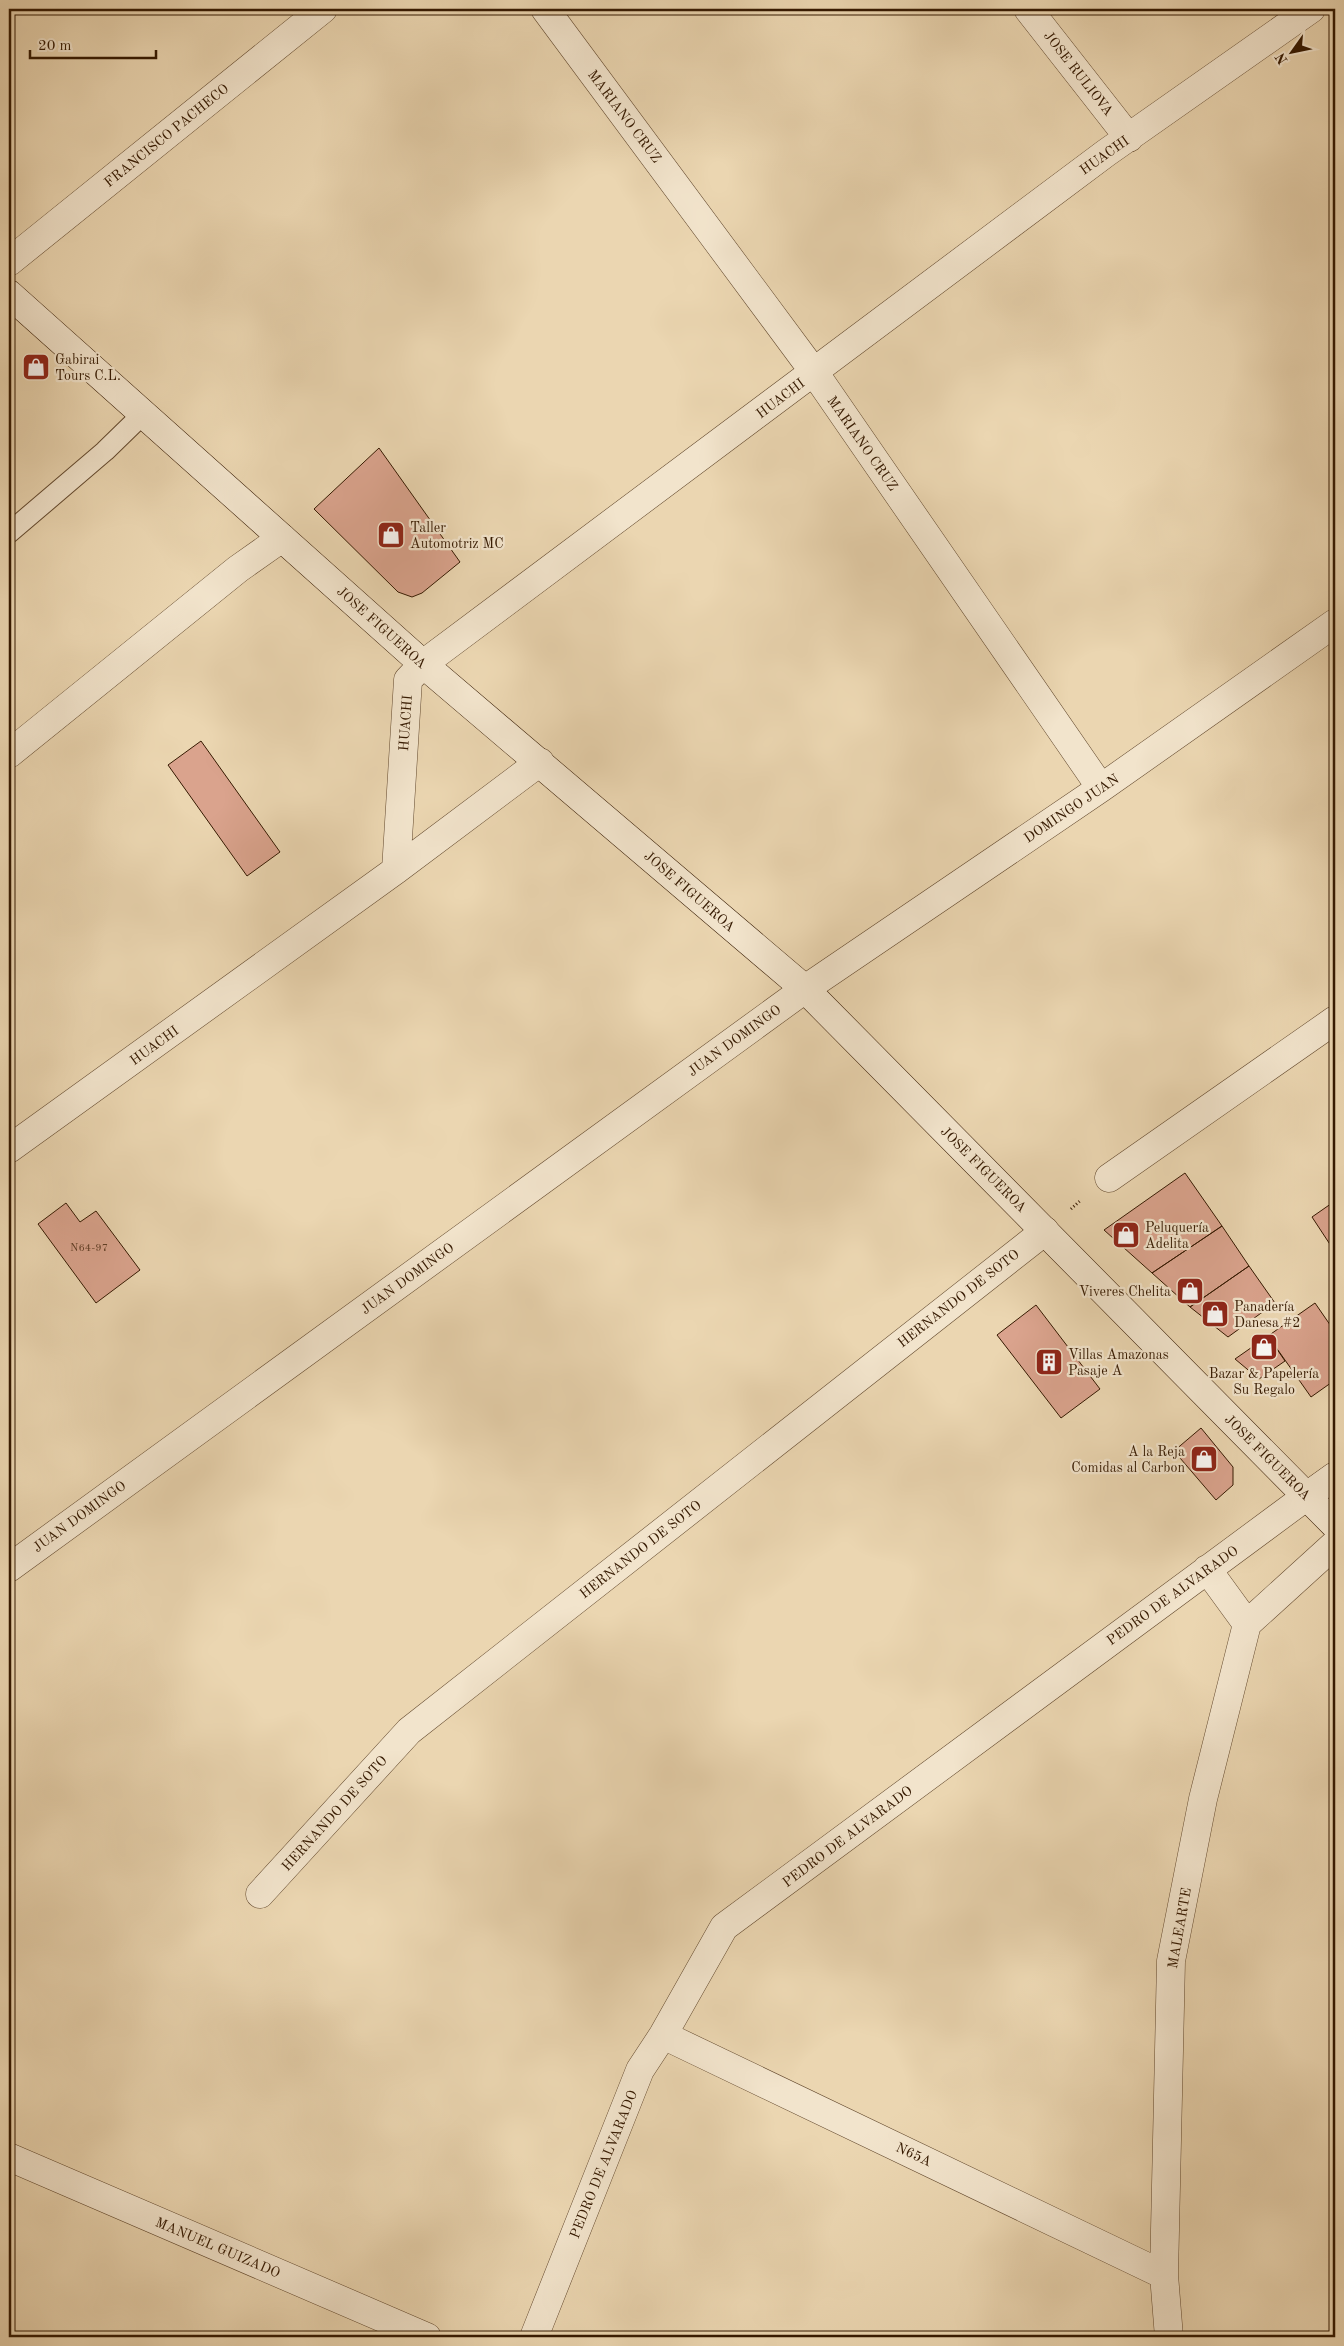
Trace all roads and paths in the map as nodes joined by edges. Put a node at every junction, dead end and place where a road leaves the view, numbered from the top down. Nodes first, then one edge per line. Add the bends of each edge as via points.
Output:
1 (323, 9) edge
2 (545, 9) edge
3 (1028, 9) edge
4 (1310, 9) edge
5 (1129, 138) junction
6 (9, 262) edge
7 (9, 294) edge
8 (814, 372) junction
9 (144, 414) junction
10 (9, 533) edge
11 (282, 538) junction
12 (1335, 623) edge
13 (423, 664) junction
14 (9, 754) edge
15 (540, 762) junction
16 (1101, 788) junction
17 (396, 870) junction
18 (805, 989) junction
19 (1335, 1020) edge
20 (9, 1149) edge
21 (1109, 1178) joint
22 (1046, 1231) junction
23 (1335, 1476) edge
24 (1307, 1496) junction
25 (1335, 1525) edge
26 (1335, 1544) edge
27 (9, 1568) edge
28 (1207, 1569) junction
29 (1247, 1624) junction
30 (260, 1894) dead end
31 (663, 2035) junction
32 (9, 2157) edge
33 (1164, 2275) junction
34 (427, 2337) edge
35 (534, 2337) edge
36 (1169, 2337) edge

1 - 6 street, FRANCISCO PACHECO
2 - 8 street, MARIANO CRUZ
3 - 5 street, JOSE RULIOVA
4 - 5 street, HUACHI
5 - 8 street, HUACHI
7 - 9 street, JOSE FIGUEROA
8 - 13 street, HUACHI
8 - 16 street, MARIANO CRUZ
9 - 10 lane
9 - 11 street, JOSE FIGUEROA
11 - 13 street, JOSE FIGUEROA
11 - 14 street via 238,569
12 - 16 street, DOMINGO JUAN
13 - 15 street, JOSE FIGUEROA
13 - 17 street, HUACHI via 408,680
15 - 17 street, HUACHI
15 - 18 street, JOSE FIGUEROA
16 - 18 street, DOMINGO JUAN
17 - 20 street, HUACHI
18 - 22 street, JOSE FIGUEROA
18 - 27 street, JUAN DOMINGO
19 - 21 street
21 - 22 path
22 - 24 street, JOSE FIGUEROA
22 - 30 street, HERNANDO DE SOTO via 409,1731
23 - 24 street, PEDRO DE ALVARADO
24 - 25 street, JOSE FIGUEROA
24 - 28 street, PEDRO DE ALVARADO
26 - 29 street
28 - 29 street
28 - 31 street, PEDRO DE ALVARADO via 724,1927
29 - 33 street, MALEARTE via 1203,1799 1172,1961
31 - 33 street, N65A
31 - 35 street, PEDRO DE ALVARADO via 640,2070
32 - 34 street, MANUEL GUIZADO
33 - 36 street, MALEARTE

